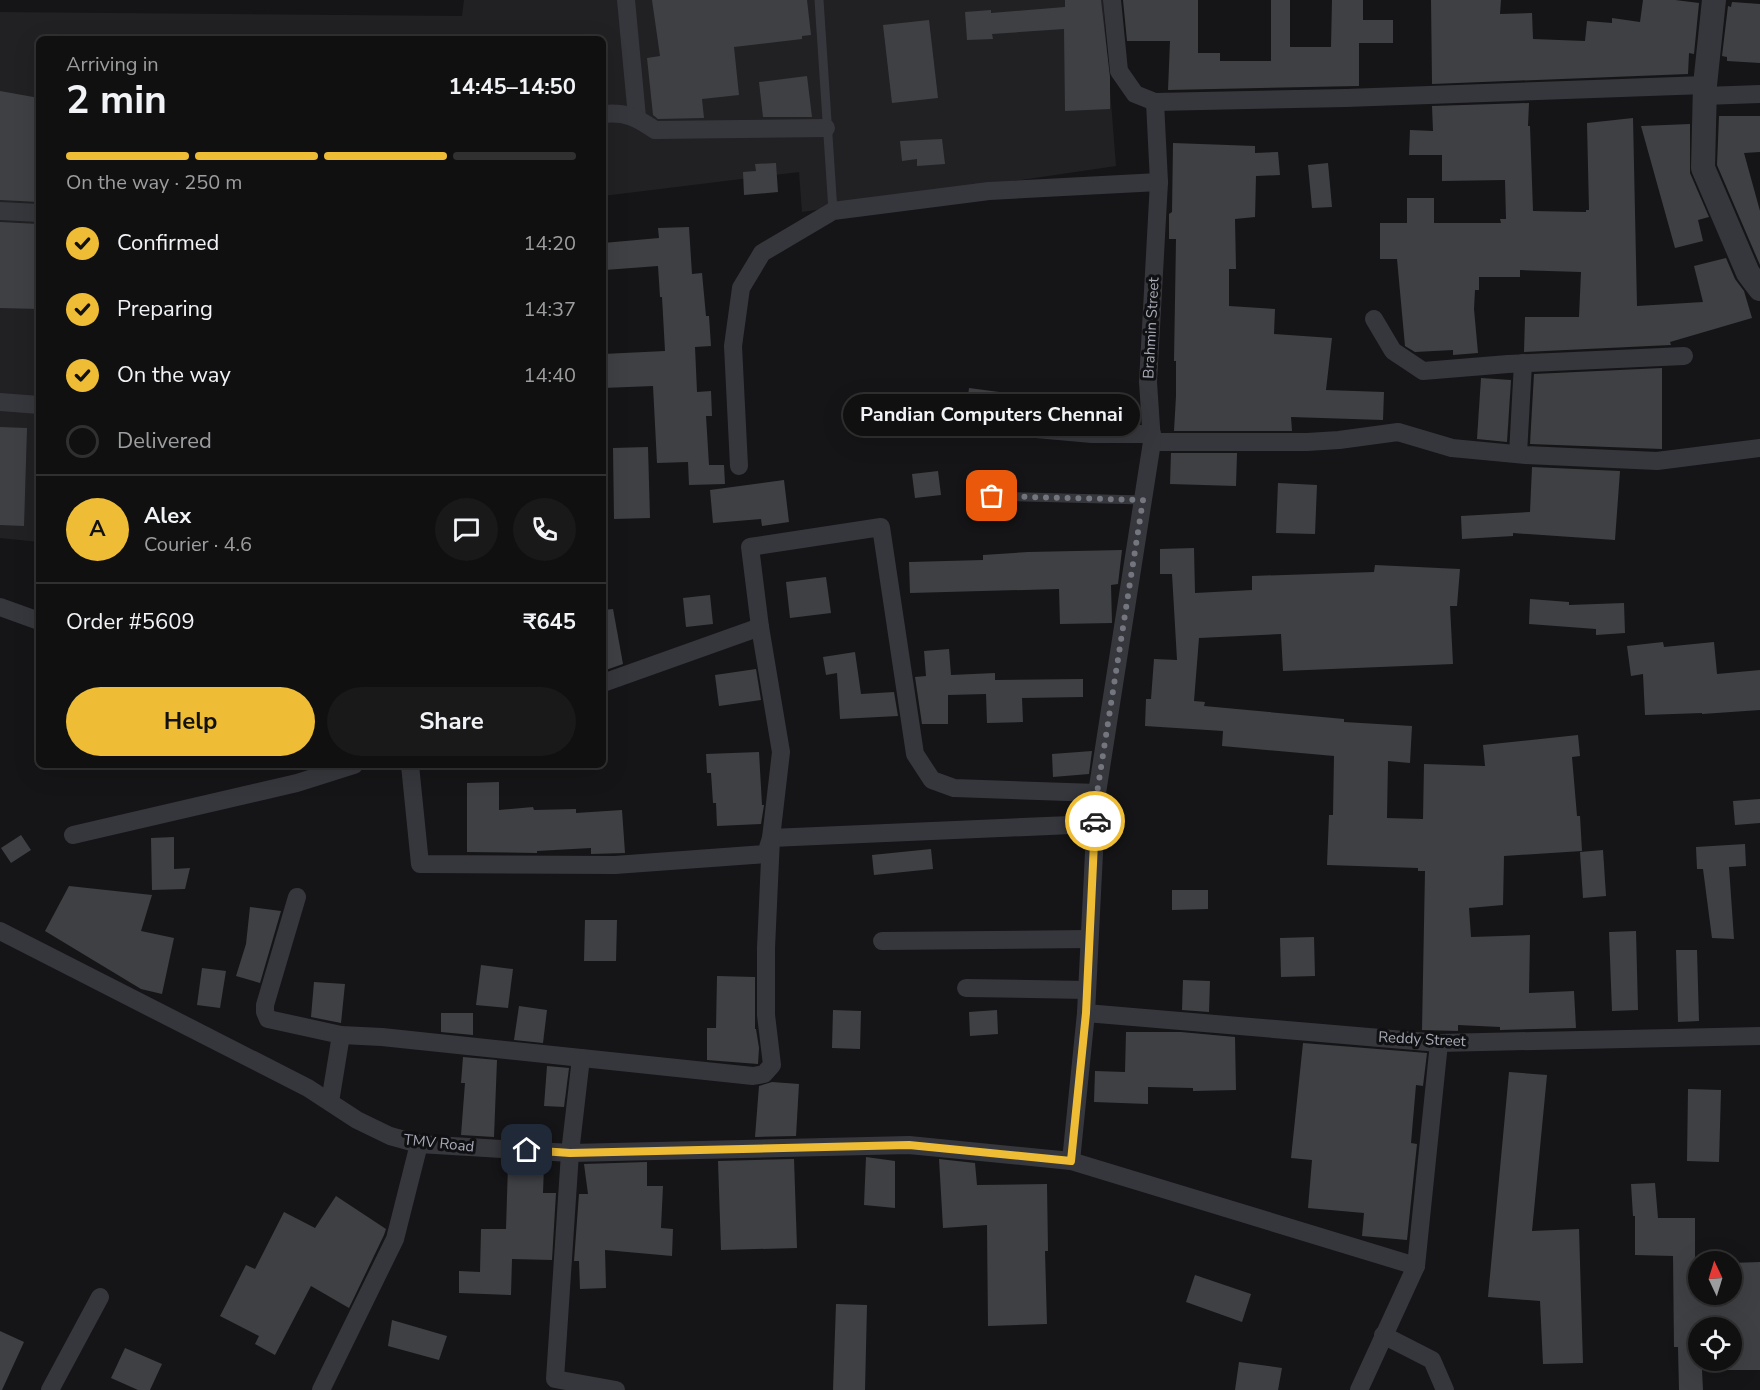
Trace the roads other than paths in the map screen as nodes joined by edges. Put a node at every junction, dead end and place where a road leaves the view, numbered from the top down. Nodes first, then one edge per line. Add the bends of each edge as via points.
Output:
1 (626, 0) edge
2 (819, 0) edge
3 (1112, 0) edge
4 (1714, 0) edge
5 (1705, 91) junction
6 (1760, 94) edge
7 (1155, 102) junction
8 (606, 114) edge
9 (637, 117) junction
10 (826, 128) junction
11 (1159, 182) junction
12 (0, 211) edge
13 (833, 212) junction
14 (36, 213) edge
15 (1760, 290) edge
16 (1374, 319) dead end
17 (1684, 356) dead end
18 (1523, 363) junction
19 (0, 402) edge
20 (36, 405) edge
21 (971, 423) dead end
22 (1152, 438) junction
23 (1760, 448) edge
24 (1518, 454) junction
25 (739, 466) dead end
26 (992, 496) dead end
27 (1143, 500) junction
28 (0, 607) edge
29 (36, 620) edge
30 (760, 627) junction
31 (606, 682) edge
32 (344, 768) edge
33 (410, 768) edge
34 (1097, 793) junction
35 (1095, 824) junction
36 (73, 835) dead end
37 (771, 838) junction
38 (297, 897) dead end
39 (0, 931) edge
40 (1089, 939) junction
41 (882, 941) dead end
42 (966, 988) dead end
43 (1087, 990) junction
44 (1086, 1013) junction
45 (341, 1035) junction
46 (1760, 1036) edge
47 (1439, 1043) junction
48 (581, 1058) junction
49 (330, 1102) junction
50 (419, 1144) junction
51 (570, 1153) junction
52 (1071, 1161) junction
53 (1416, 1266) junction
54 (100, 1297) dead end
55 (1383, 1335) junction
56 (50, 1390) edge
57 (321, 1390) edge
58 (616, 1390) edge
59 (1359, 1390) edge
60 (1444, 1390) edge

1 - 9 street
2 - 10 lane
3 - 7 street via 1119,71 1135,94
4 - 5 street
5 - 6 street
5 - 7 street
5 - 15 street via 1703,168 1748,273
7 - 11 street, Brahmin Street
8 - 9 street
9 - 10 street via 655,130
10 - 13 lane
11 - 13 street via 989,191
11 - 22 street, Brahmin Street via 1148,382
12 - 14 street
13 - 25 street via 762,253 741,288 733,346
16 - 18 street via 1393,351 1423,371
17 - 18 street
18 - 24 street
19 - 20 street
21 - 22 street
22 - 24 street via 1307,442 1398,432 1452,448
22 - 27 street, Brahmin Street
23 - 24 street via 1657,461
26 - 27 lane
27 - 34 street, Brahmin Street
28 - 29 street
30 - 31 street
30 - 34 street via 750,547 881,527 915,754 932,780 954,788
30 - 37 street via 781,753
32 - 36 street via 297,783
33 - 37 street via 420,864 615,865 754,855 766,854
34 - 35 street, Brahmin Street
35 - 37 street
35 - 40 street, Brahmin Street
37 - 48 street via 766,948 766,1015 772,1065 769,1070 753,1076
38 - 45 street via 265,1012 268,1019
39 - 49 street, TMV Road via 298,1082
40 - 41 street
40 - 43 street, Brahmin Street
42 - 43 street
43 - 44 street, Brahmin Street
44 - 47 street, Reddy Street
44 - 52 street, Brahmin Street
45 - 48 street
45 - 49 street
46 - 47 street, Reddy Street
47 - 53 street
48 - 51 street
49 - 50 street, TMV Road via 390,1136
50 - 51 street, TMV Road
50 - 57 street via 395,1239
51 - 52 street, TMV Road via 909,1145
51 - 58 street via 555,1379
52 - 53 street, TMV Road
53 - 55 street
54 - 56 street
55 - 59 street
55 - 60 street via 1432,1360

